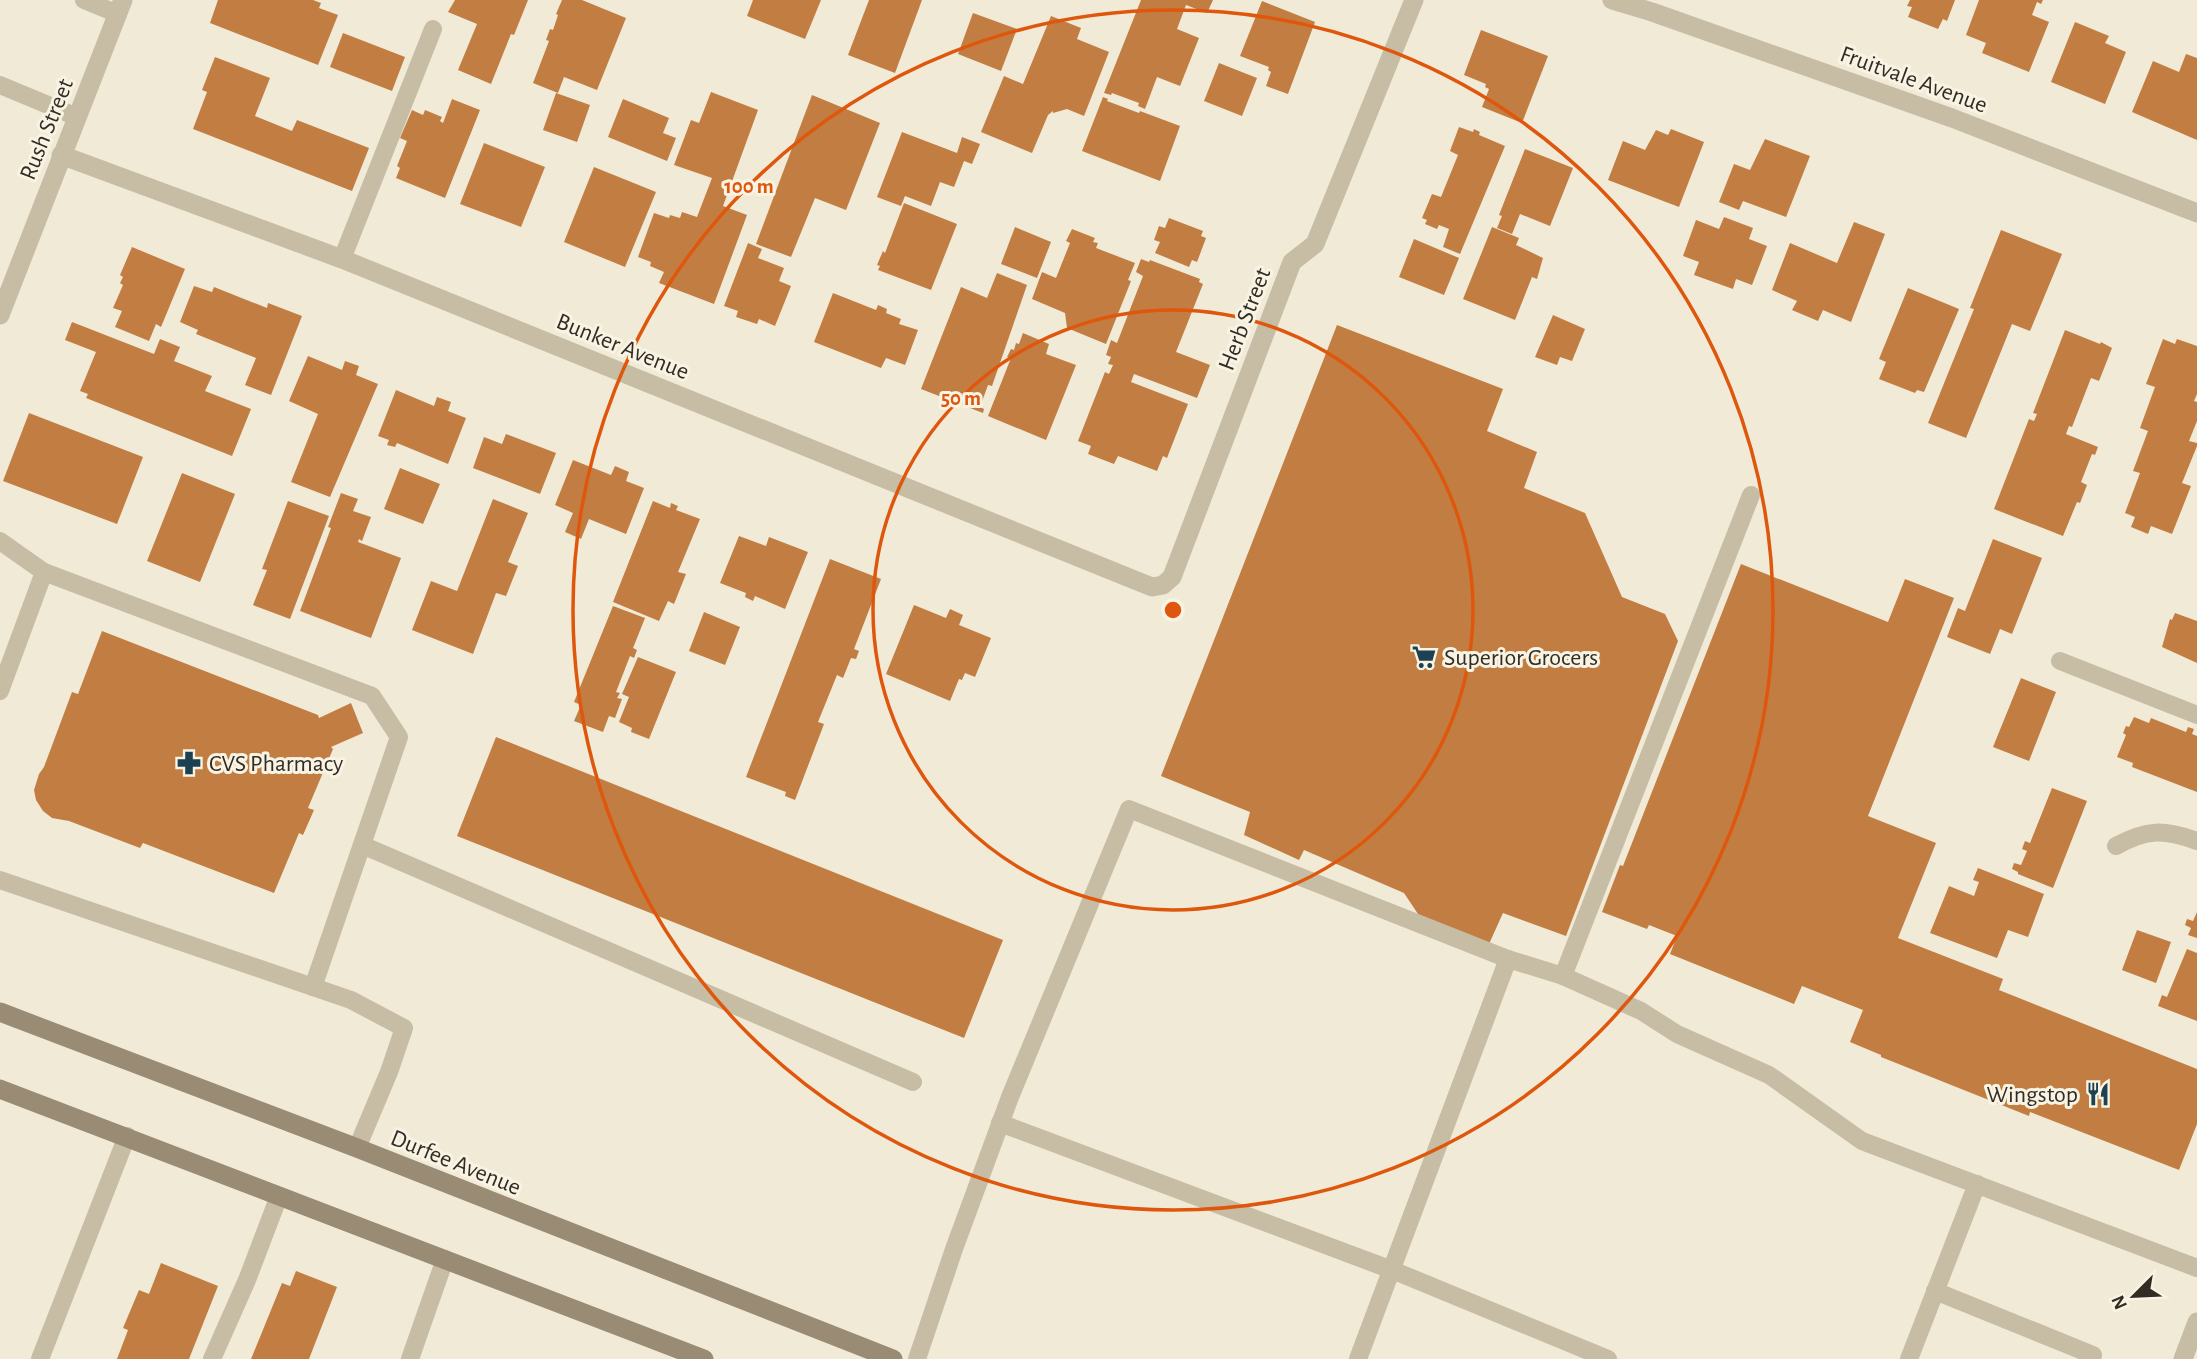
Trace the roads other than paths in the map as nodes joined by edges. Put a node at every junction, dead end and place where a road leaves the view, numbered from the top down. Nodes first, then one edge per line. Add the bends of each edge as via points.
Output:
1 (84, 0) edge
2 (1414, 0) edge
3 (1612, 0) edge
4 (1655, 6) edge
5 (120, 7) edge
6 (433, 29) dead end
7 (0, 85) edge
8 (77, 117) junction
9 (61, 156) junction
10 (2197, 213) edge
11 (342, 259) junction
12 (0, 315) edge
13 (1751, 495) dead end
14 (0, 541) edge
15 (44, 572) junction
16 (1163, 584) joint
17 (2060, 661) dead end
18 (0, 691) edge
19 (2197, 715) edge
20 (2197, 841) edge
21 (362, 845) junction
22 (2116, 846) dead end
23 (0, 880) edge
24 (1508, 959) junction
25 (1563, 976) junction
26 (313, 988) junction
27 (0, 1012) edge
28 (913, 1082) dead end
29 (0, 1088) edge
30 (1000, 1123) junction
31 (127, 1136) junction
32 (357, 1148) junction
33 (1977, 1184) junction
34 (279, 1196) junction
35 (445, 1259) junction
36 (2197, 1268) edge
37 (1392, 1270) junction
38 (1936, 1292) junction
39 (2197, 1322) edge
40 (671, 1353) edge
41 (2092, 1357) edge
42 (40, 1359) edge
43 (212, 1359) edge
44 (410, 1359) edge
45 (704, 1359) edge
46 (893, 1359) edge
47 (918, 1359) edge
48 (1358, 1359) edge
49 (1608, 1359) edge
50 (1909, 1359) edge
51 (2183, 1359) edge

1 - 5 lane
2 - 16 street, Herb Street via 1315,244 1292,261 1172,577
3 - 4 street, Fruitvale Avenue
4 - 10 street, Fruitvale Avenue
5 - 8 street, Rush Street
6 - 11 lane
7 - 8 lane
8 - 9 street, Rush Street
9 - 11 street, Bunker Avenue
9 - 12 street, Rush Street
11 - 16 street, Bunker Avenue via 1152,587
13 - 25 lane
14 - 15 lane
15 - 18 lane
15 - 21 lane via 372,696 399,737
17 - 19 lane
20 - 22 lane via 2158,831 2138,834
21 - 26 lane
21 - 28 lane
23 - 26 lane
24 - 25 lane
24 - 30 lane via 1129,808
24 - 37 lane
25 - 33 lane via 1769,1075 1862,1141
26 - 32 lane via 351,1000 404,1028
27 - 32 main road, Durfee Avenue
29 - 31 main road
30 - 37 lane
30 - 47 lane
31 - 34 main road
31 - 42 lane
32 - 46 main road, Durfee Avenue
33 - 36 lane
33 - 38 lane
34 - 35 main road
34 - 43 lane
35 - 40 main road
35 - 44 lane
37 - 48 lane
37 - 49 lane
38 - 41 lane
38 - 50 lane
39 - 51 street
40 - 45 main road

